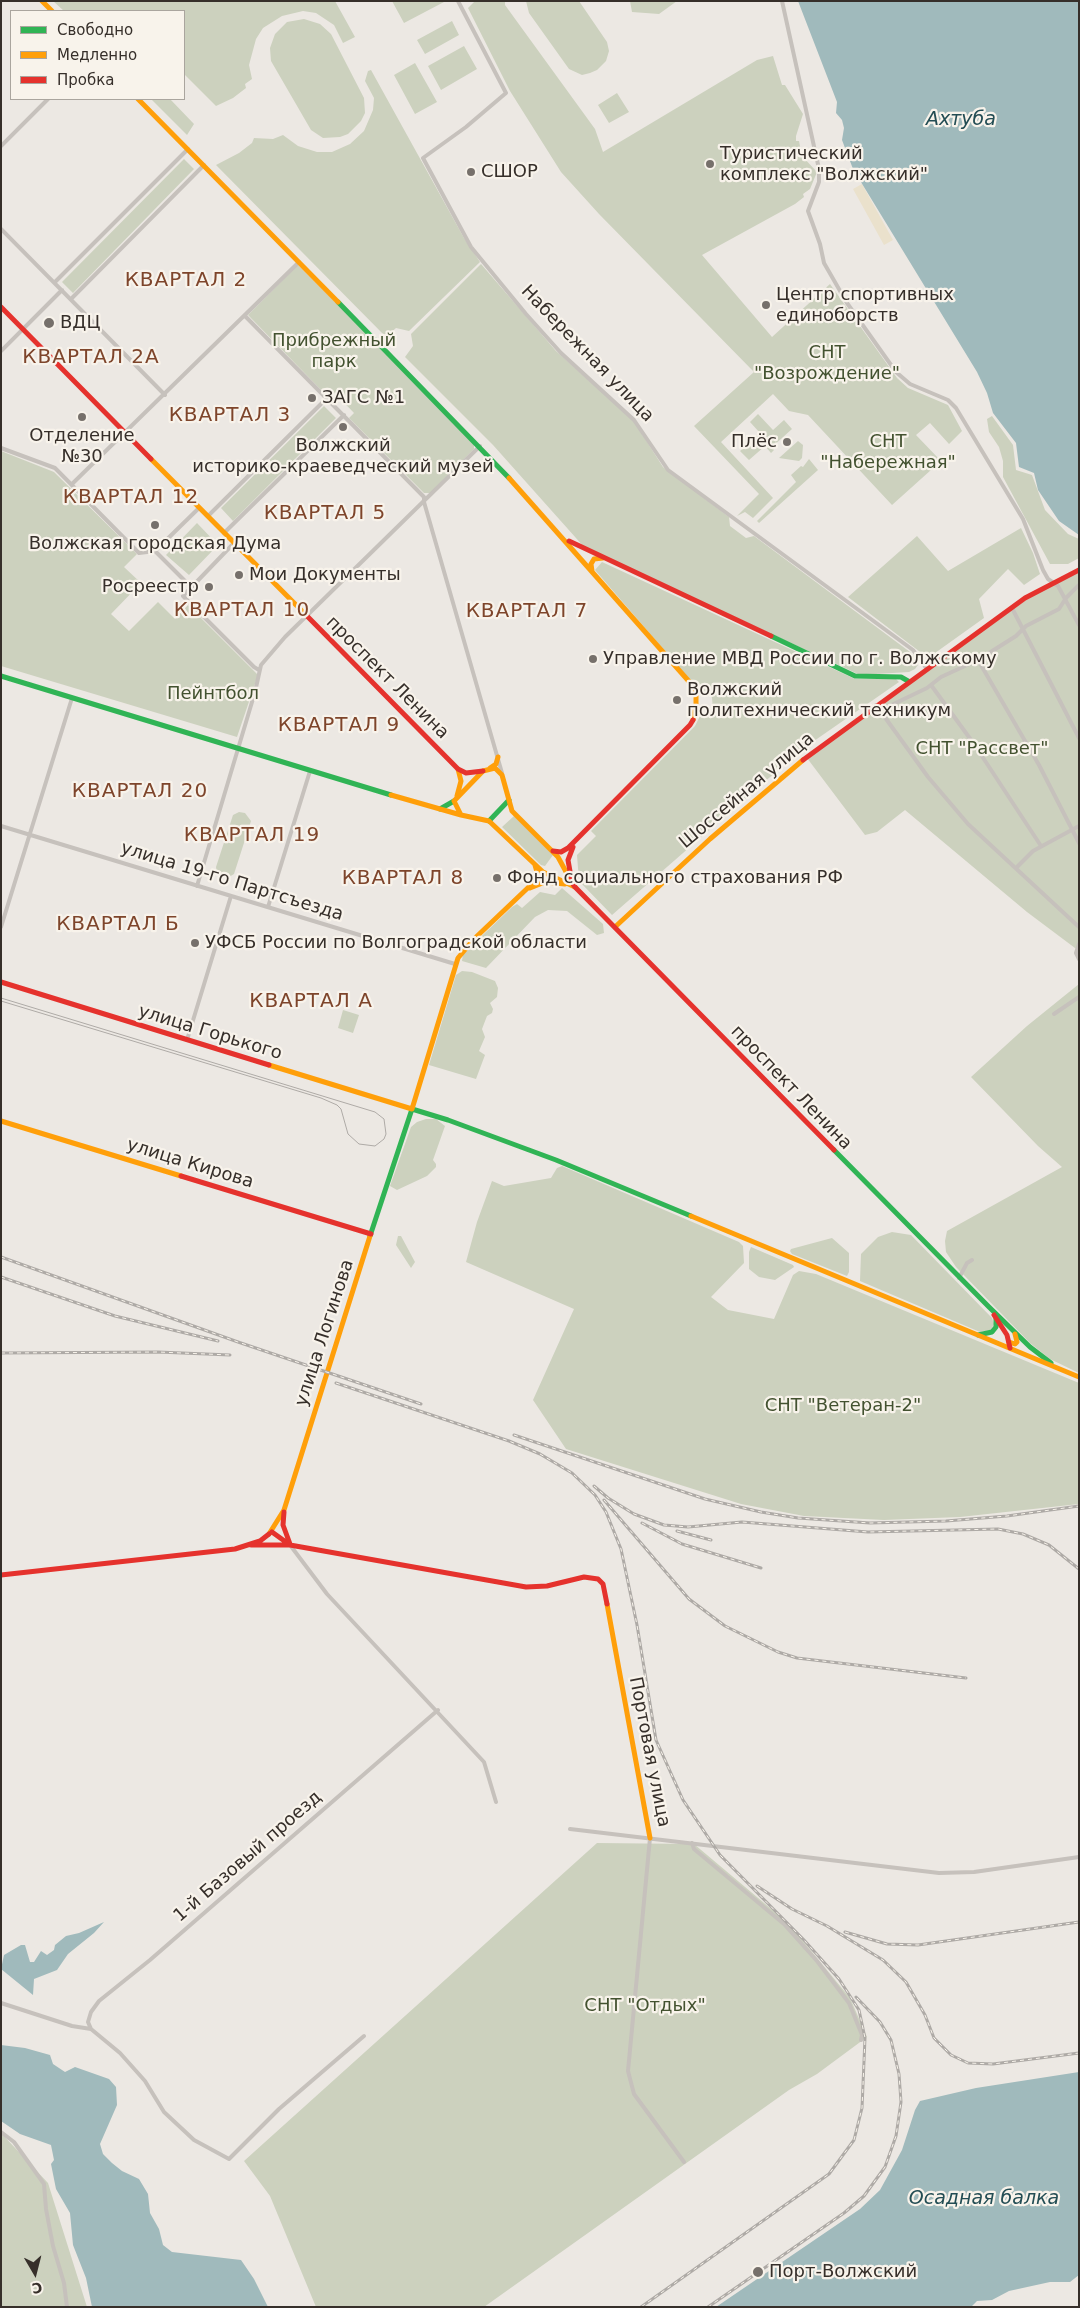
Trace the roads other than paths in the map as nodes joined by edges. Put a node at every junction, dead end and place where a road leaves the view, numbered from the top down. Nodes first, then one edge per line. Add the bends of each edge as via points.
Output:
1 (42, 1) edge
2 (458, 1) edge
3 (782, 1) edge
4 (51, 10) edge
5 (47, 100) edge
6 (139, 100) edge
7 (1, 146) edge
8 (188, 149) junction
9 (204, 166) junction
10 (1, 229) edge
11 (299, 262) junction
12 (55, 282) junction
13 (62, 290) junction
14 (71, 299) junction
15 (1, 307) edge
16 (245, 316) junction
17 (23, 330) junction
18 (1, 351) edge
19 (165, 395) junction
20 (327, 398) junction
21 (344, 415) junction
22 (126, 433) junction
23 (480, 446) junction
24 (1, 448) edge
25 (72, 484) junction
26 (424, 502) junction
27 (199, 508) junction
28 (208, 516) junction
29 (224, 534) junction
30 (565, 539) junction
31 (234, 543) junction
32 (155, 551) junction
33 (604, 558) junction
34 (1079, 570) edge
35 (592, 571) junction
36 (1053, 583) junction
37 (1079, 585) edge
38 (191, 587) junction
39 (1065, 600) junction
40 (1012, 608) junction
41 (308, 616) junction
42 (1079, 625) edge
43 (1023, 628) junction
44 (978, 660) junction
45 (926, 669) junction
46 (259, 670) junction
47 (1, 676) edge
48 (908, 681) junction
49 (931, 685) junction
50 (72, 698) junction
51 (876, 705) junction
52 (881, 710) junction
53 (1079, 738) edge
54 (238, 749) junction
55 (498, 757) junction
56 (490, 768) junction
57 (458, 769) junction
58 (310, 771) junction
59 (483, 772) junction
60 (502, 774) junction
61 (457, 797) junction
62 (509, 800) junction
63 (440, 809) junction
64 (461, 815) junction
65 (489, 821) junction
66 (1, 826) edge
67 (1079, 826) edge
68 (1072, 829) junction
69 (582, 834) junction
70 (30, 835) junction
71 (1079, 843) edge
72 (1041, 846) junction
73 (550, 850) junction
74 (535, 865) junction
75 (1016, 868) junction
76 (197, 886) junction
77 (574, 887) junction
78 (231, 896) junction
79 (518, 897) junction
80 (268, 908) junction
81 (1, 927) edge
82 (614, 927) junction
83 (1079, 927) edge
84 (1079, 944) edge
85 (1079, 959) edge
86 (455, 964) junction
87 (1, 982) edge
88 (1079, 997) edge
89 (1054, 1014) dead end
90 (187, 1040) junction
91 (412, 1109) junction
92 (1, 1121) edge
93 (371, 1234) junction
94 (972, 1260) dead end
95 (959, 1278) junction
96 (989, 1307) junction
97 (996, 1317) junction
98 (1012, 1328) junction
99 (977, 1335) junction
100 (1009, 1342) junction
101 (1010, 1348) junction
102 (1058, 1369) junction
103 (1079, 1378) edge
104 (284, 1510) junction
105 (272, 1532) junction
106 (290, 1544) junction
107 (249, 1546) junction
108 (1, 1575) edge
109 (438, 1710) junction
110 (496, 1802) dead end
111 (570, 1829) dead end
112 (650, 1838) junction
113 (692, 1843) junction
114 (1079, 1857) edge
115 (1, 2003) edge
116 (91, 2029) junction
117 (364, 2036) dead end
118 (861, 2040) dead end
119 (1, 2132) edge
120 (684, 2162) dead end
121 (68, 2307) edge

1 - 4 street
2 - 45 street, Набережная улица via 506,93 423,158 471,247 562,353 634,420 668,470 913,650
3 - 36 street via 820,169 819,182 808,211 824,263 847,303 896,372 908,383 948,400 956,408 1023,519 1043,570
5 - 7 street
6 - 8 street
8 - 9 street
8 - 12 street
9 - 11 street
9 - 14 street
10 - 12 street
11 - 16 street
11 - 23 street
12 - 13 street
13 - 14 street
13 - 17 street
14 - 19 street
15 - 17 street, проспект Ленина
16 - 19 street
16 - 20 street
17 - 18 street
17 - 22 street, проспект Ленина
19 - 22 street
20 - 21 street
20 - 28 street
21 - 26 street via 422,493
21 - 29 street
22 - 25 street
22 - 27 street, проспект Ленина
23 - 26 street
23 - 30 street
24 - 25 street via 55,468
25 - 32 street via 139,553
26 - 41 street
26 - 55 street
27 - 28 street, проспект Ленина
27 - 32 street
28 - 29 street, проспект Ленина
29 - 31 street, проспект Ленина
30 - 33 street
30 - 35 street
31 - 38 street
31 - 41 street, проспект Ленина
32 - 38 street
33 - 35 street via 594,560
33 - 48 street via 856,676 901,677
34 - 36 street, Шоссейная улица
35 - 69 street via 693,686 696,705 690,725
36 - 39 street
36 - 40 street, Шоссейная улица
37 - 39 street
38 - 46 street via 183,596
39 - 42 street
39 - 43 street via 1059,609
40 - 43 street
40 - 45 street, Шоссейная улица
41 - 46 street via 277,644
41 - 57 street, проспект Ленина
43 - 44 street
43 - 53 street
44 - 49 street
44 - 68 street
45 - 48 street, Шоссейная улица
46 - 54 street
47 - 50 street
48 - 51 street, Шоссейная улица
49 - 52 street
49 - 72 street
50 - 54 street
50 - 70 street
51 - 52 street
51 - 82 street, Шоссейная улица via 806,757
52 - 75 street via 937,789 968,824
54 - 58 street
54 - 76 street
55 - 56 street
55 - 60 street
56 - 59 street
56 - 60 street
57 - 59 street via 466,773
57 - 61 street via 461,781
58 - 63 street
58 - 80 street
59 - 61 street
60 - 62 street
61 - 63 street
61 - 64 street via 456,808
62 - 65 street
62 - 73 street, проспект Ленина via 512,811
63 - 64 street
64 - 65 street
65 - 74 street, проспект Ленина
66 - 70 street, улица 19-го Партсъезда
67 - 68 street
68 - 71 street
68 - 72 street
69 - 73 street via 568,848 557,852
69 - 77 street via 570,850 568,860
70 - 76 street, улица 19-го Партсъезда
70 - 81 street
72 - 75 street
73 - 77 street, проспект Ленина via 558,857
74 - 77 street, проспект Ленина
74 - 79 street via 534,882
75 - 83 street
76 - 78 street, улица 19-го Партсъезда
77 - 79 street via 542,882
77 - 82 street, проспект Ленина
78 - 80 street, улица 19-го Партсъезда
78 - 90 street
79 - 86 street, улица Логинова via 467,946
80 - 86 street, улица 19-го Партсъезда
82 - 95 street, проспект Ленина
84 - 85 street via 1076,953
86 - 91 street, улица Логинова
87 - 90 street, улица Горького
88 - 89 street
90 - 91 street, улица Горького
91 - 93 street, улица Логинова
91 - 99 street, улица Горького via 556,1160
92 - 93 street, улица Кирова
93 - 104 street, улица Логинова
94 - 95 street
95 - 96 street, проспект Ленина
96 - 97 street, проспект Ленина
96 - 98 street, проспект Ленина
97 - 99 street via 996,1327 992,1332
97 - 100 street, проспект Ленина
98 - 100 street via 1017,1342
98 - 102 street, проспект Ленина
99 - 101 street
100 - 101 street, проспект Ленина
101 - 102 street
102 - 103 street
104 - 105 street, улица Логинова
104 - 106 street via 283,1525
105 - 106 street, Портовая улица
105 - 107 street, улица Логинова
106 - 107 street
106 - 109 street via 327,1594
106 - 112 street, Портовая улица via 526,1587 547,1586 584,1577 598,1578 603,1584
107 - 108 street, улица Логинова
109 - 110 street via 484,1762
109 - 116 street, 1-й Базовый проезд via 99,2001 88,2022
111 - 112 street
112 - 113 street, Портовая улица
112 - 120 street via 628,2071 634,2094
113 - 114 street, Портовая улица via 952,1874
113 - 118 street via 694,1849 784,1924 817,1962 848,2003 862,2035
115 - 116 street
116 - 117 street via 120,2053 145,2081 164,2112 194,2140 229,2159 279,2109
119 - 121 street via 14,2142 44,2184 53,2246

